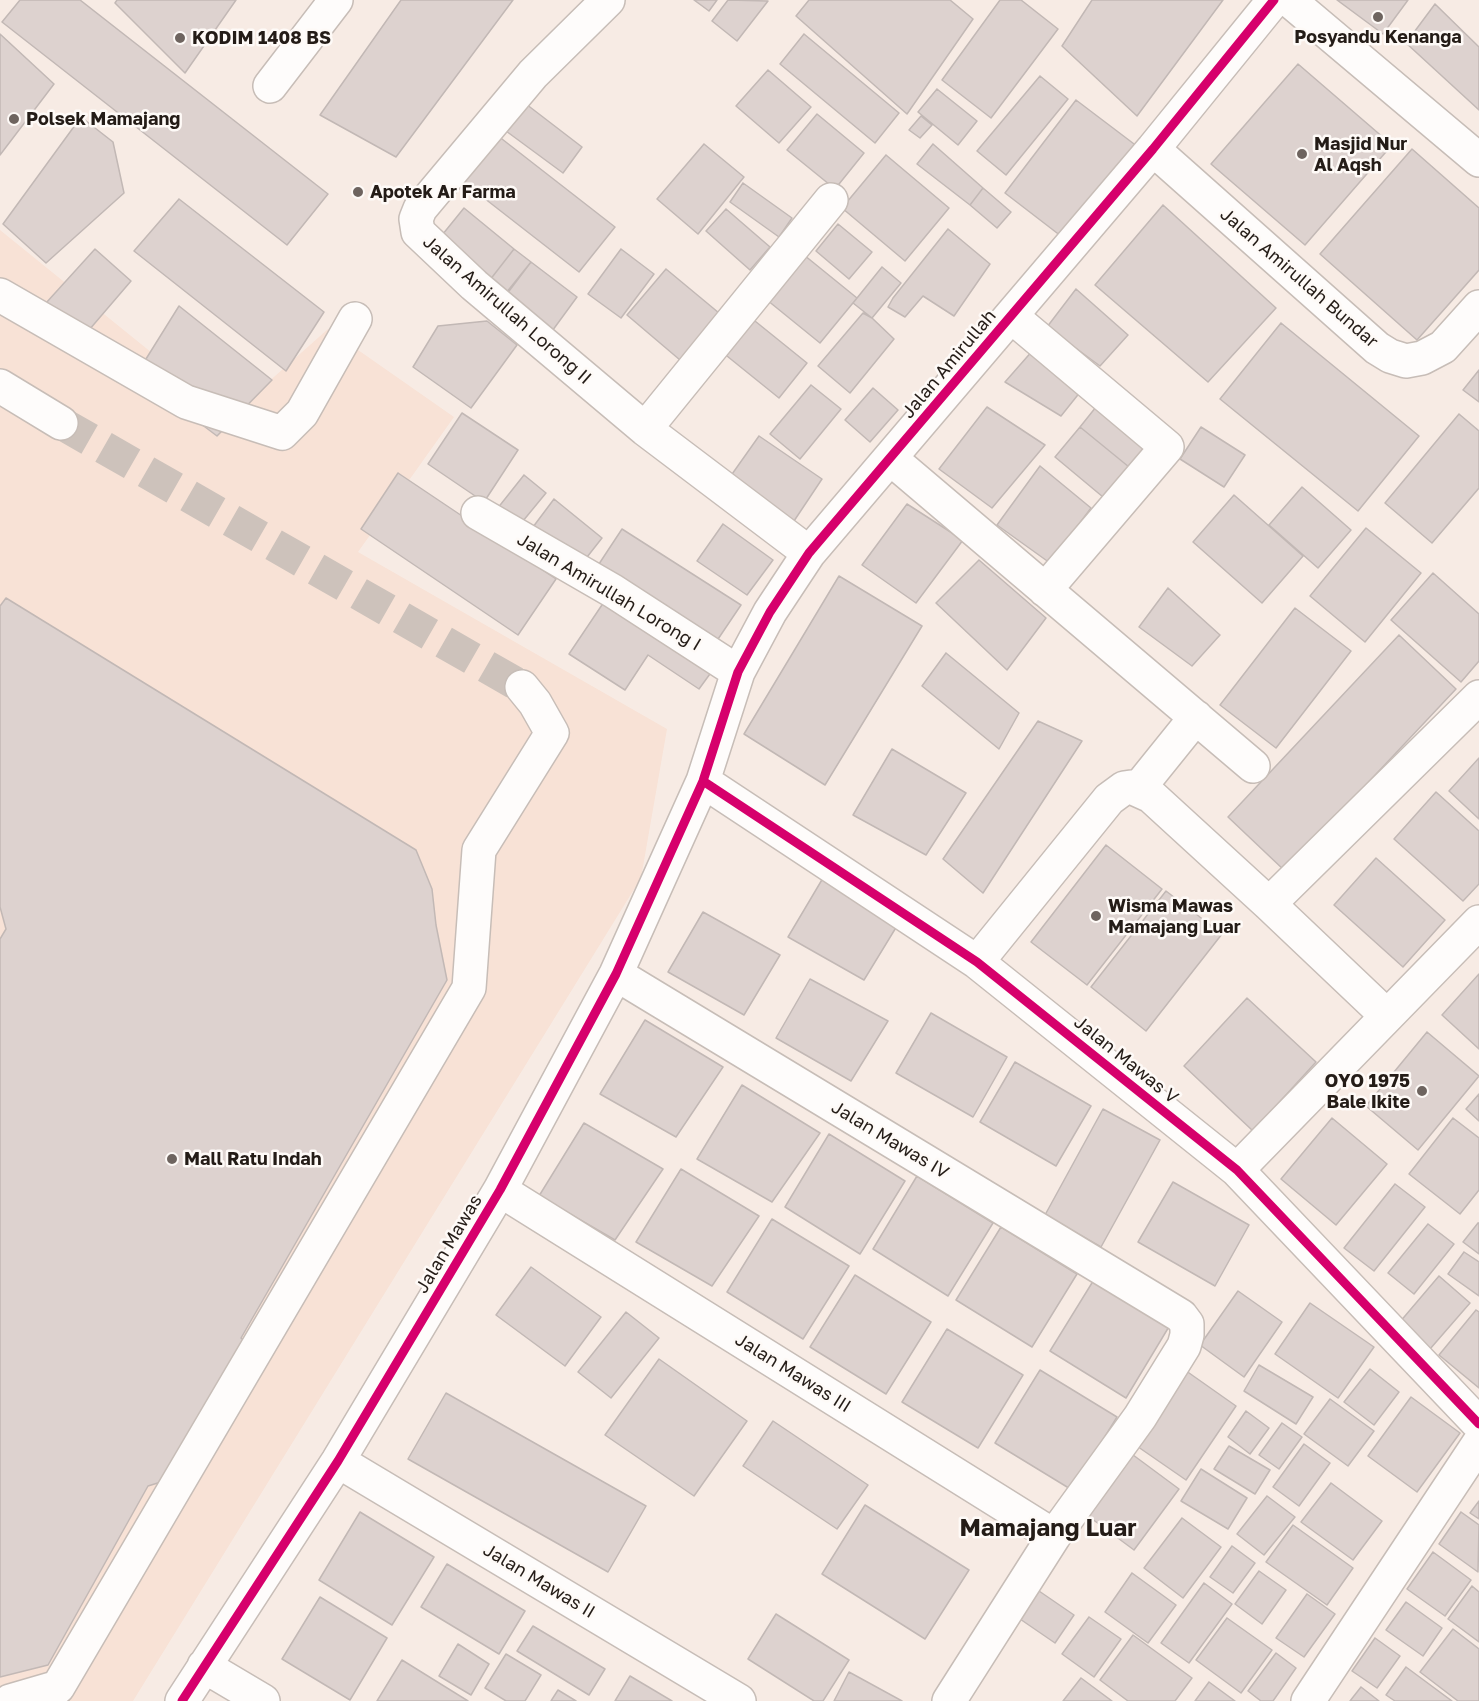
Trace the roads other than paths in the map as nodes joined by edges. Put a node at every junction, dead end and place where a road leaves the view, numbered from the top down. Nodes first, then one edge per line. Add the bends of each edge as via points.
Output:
1 (336, 0) edge
2 (608, 0) edge
3 (1274, 0) edge
4 (1289, 0) edge
5 (270, 86) dead end
6 (1153, 149) junction
7 (1479, 160) edge
8 (831, 200) dead end
9 (0, 295) edge
10 (1479, 307) edge
11 (1011, 316) junction
12 (355, 319) dead end
13 (0, 386) edge
14 (61, 423) tunnel mouth
15 (645, 429) junction
16 (890, 458) junction
17 (478, 513) dead end
18 (809, 553) junction
19 (1045, 590) junction
20 (738, 672) junction
21 (522, 687) tunnel mouth
22 (1479, 697) edge
23 (1196, 717) junction
24 (1253, 766) dead end
25 (703, 782) junction
26 (1138, 789) junction
27 (1269, 904) junction
28 (1479, 922) edge
29 (977, 962) junction
30 (616, 974) junction
31 (1387, 1016) junction
32 (1237, 1170) junction
33 (500, 1190) junction
34 (1479, 1424) edge
35 (1479, 1443) edge
36 (338, 1461) junction
37 (1054, 1536) junction
38 (204, 1666) junction
39 (10, 1701) edge
40 (182, 1701) edge
41 (263, 1701) edge
42 (739, 1701) edge
43 (949, 1701) edge
44 (1308, 1701) edge

1 - 5 street
2 - 15 street, Jalan Amirullah Lorong II via 533,75 420,209 416,219 418,232 474,285
3 - 6 street, Jalan Amirullah
4 - 7 street
6 - 10 street, Jalan Amirullah Bundar via 1390,356 1406,361 1443,347
6 - 11 street, Jalan Amirullah
8 - 15 street
9 - 12 street via 186,402 282,433 302,413
11 - 16 street, Jalan Amirullah
11 - 19 street via 1167,447
13 - 14 street
15 - 18 street, Jalan Amirullah Lorong II
16 - 18 street, Jalan Amirullah
16 - 19 street
17 - 20 street, Jalan Amirullah Lorong I via 613,591
18 - 20 street, Jalan Amirullah via 770,612
19 - 23 street
20 - 25 street, Jalan Amirullah
21 - 39 street via 552,732 479,850 469,988 58,1687
22 - 27 street
23 - 24 street
23 - 26 street
25 - 29 street, Jalan Mawas V
25 - 30 street, Jalan Mawas
26 - 27 street via 1151,796
26 - 29 street via 1124,788 1109,799
27 - 31 street
28 - 31 street
29 - 32 street, Jalan Mawas V
30 - 33 street, Jalan Mawas
30 - 37 street, Jalan Mawas IV via 1181,1316 1187,1324 1184,1346 1140,1417
31 - 32 street
32 - 34 street, Jalan Mawas V
33 - 36 street, Jalan Mawas
33 - 37 street, Jalan Mawas III
35 - 44 street
36 - 38 street, Jalan Mawas
36 - 42 street, Jalan Mawas II
37 - 43 street
38 - 40 street, Jalan Mawas
38 - 41 street

